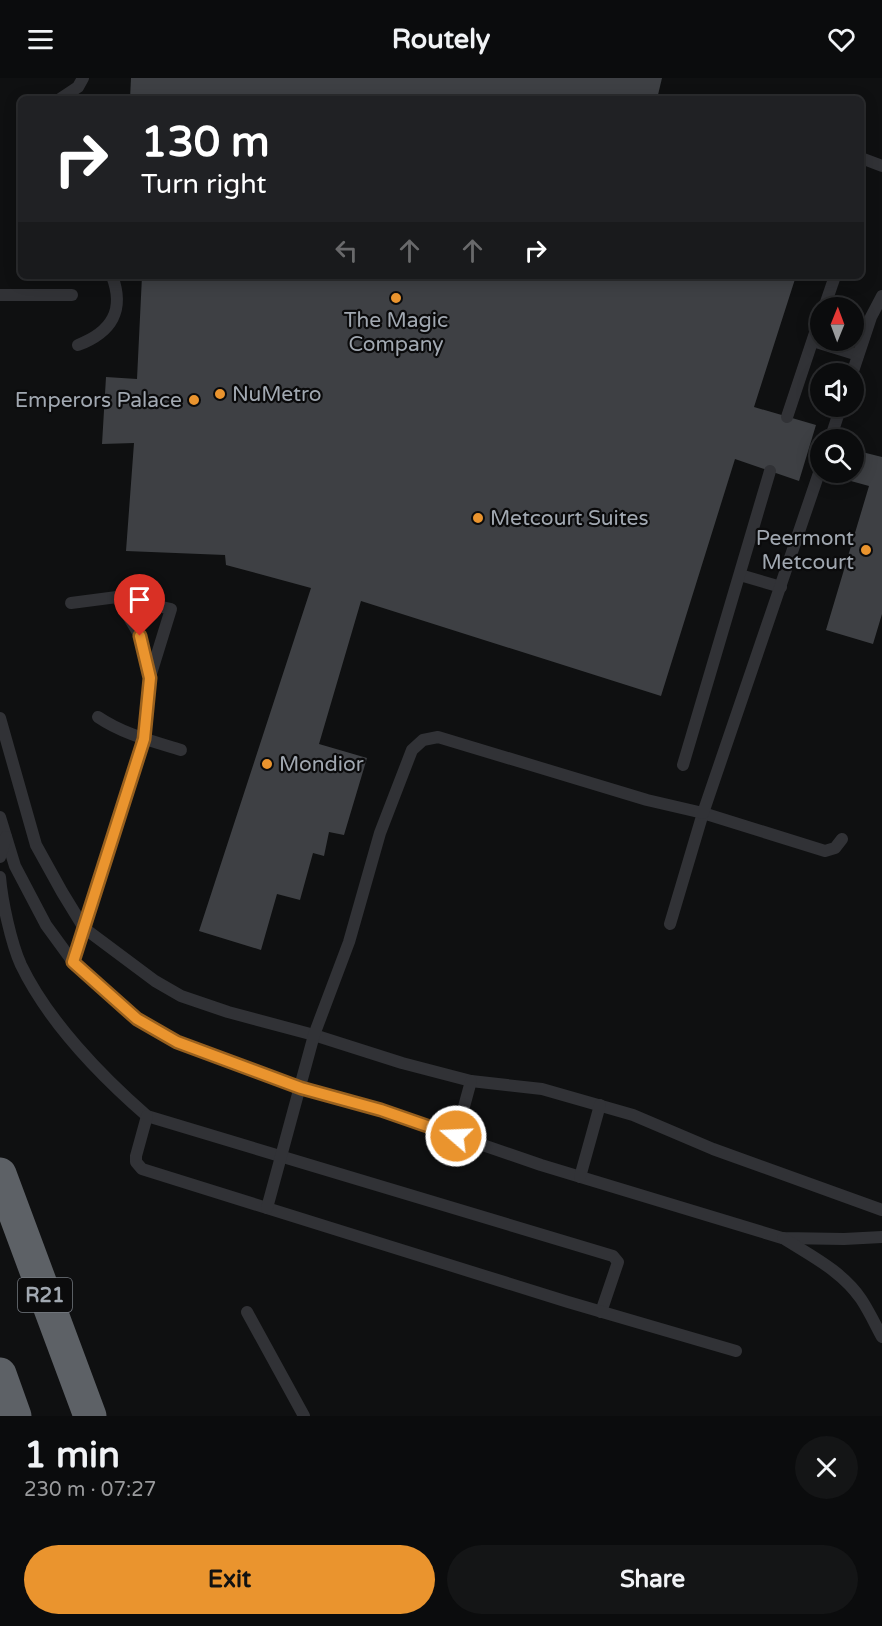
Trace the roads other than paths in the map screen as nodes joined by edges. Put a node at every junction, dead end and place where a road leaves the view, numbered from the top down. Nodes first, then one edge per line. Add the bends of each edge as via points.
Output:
1 (83, 78) edge
2 (64, 96) edge
3 (864, 159) edge
4 (882, 166) edge
5 (113, 279) edge
6 (834, 279) edge
7 (0, 295) edge
8 (72, 295) dead end
9 (882, 296) edge
10 (828, 297) edge
11 (78, 345) dead end
12 (810, 350) edge
13 (845, 351) edge
14 (858, 355) junction
15 (855, 363) edge
16 (787, 417) dead end
17 (770, 471) dead end
18 (816, 483) edge
19 (740, 575) junction
20 (781, 587) junction
21 (117, 597) junction
22 (71, 603) dead end
23 (150, 678) junction
24 (98, 717) dead end
25 (0, 718) edge
26 (144, 739) junction
27 (181, 750) dead end
28 (683, 765) dead end
29 (703, 813) junction
30 (0, 817) edge
31 (6, 837) junction
32 (842, 839) dead end
33 (0, 857) edge
34 (0, 877) edge
35 (670, 924) dead end
36 (84, 928) junction
37 (73, 962) junction
38 (314, 1035) junction
39 (471, 1082) junction
40 (301, 1088) junction
41 (600, 1105) junction
42 (147, 1116) junction
43 (456, 1136) junction
44 (282, 1157) junction
45 (0, 1174) edge
46 (580, 1177) junction
47 (267, 1208) junction
48 (882, 1210) edge
49 (882, 1237) edge
50 (782, 1238) junction
51 (246, 1312) dead end
52 (601, 1312) junction
53 (882, 1337) edge
54 (736, 1351) dead end
55 (0, 1374) edge
56 (15, 1416) edge
57 (90, 1416) edge
58 (304, 1416) edge

1 - 2 lane
3 - 4 lane
5 - 11 lane via 118,309 93,340
6 - 10 lane
7 - 8 lane
9 - 14 lane
12 - 16 lane
13 - 14 lane
14 - 15 lane
17 - 19 lane
18 - 20 lane
19 - 20 lane
19 - 28 lane
20 - 29 lane
21 - 22 lane
21 - 23 lane via 140,636
21 - 23 lane via 171,609
23 - 26 lane
24 - 26 lane
25 - 36 lane via 36,845
26 - 27 lane
26 - 36 lane
29 - 32 lane via 825,851 836,848
29 - 35 lane
29 - 38 lane via 438,737 423,740 412,750 380,833 349,942
30 - 31 lane
31 - 33 lane
31 - 37 lane via 15,866 46,926
34 - 42 lane via 21,964 53,1017 115,1088
36 - 37 lane
36 - 38 lane via 132,966 181,996
37 - 40 lane via 137,1019 177,1042
38 - 39 lane
38 - 40 lane
39 - 41 lane via 542,1089
39 - 43 lane
40 - 43 lane
40 - 44 lane
41 - 46 lane
41 - 48 lane
42 - 44 lane
42 - 47 lane via 136,1156 142,1169
43 - 46 lane
44 - 47 lane
44 - 52 lane via 613,1256 618,1262
45 - 57 highway, R21
46 - 50 lane
47 - 52 lane
49 - 50 lane
50 - 53 lane via 847,1282
51 - 58 lane
52 - 54 lane
55 - 56 highway

